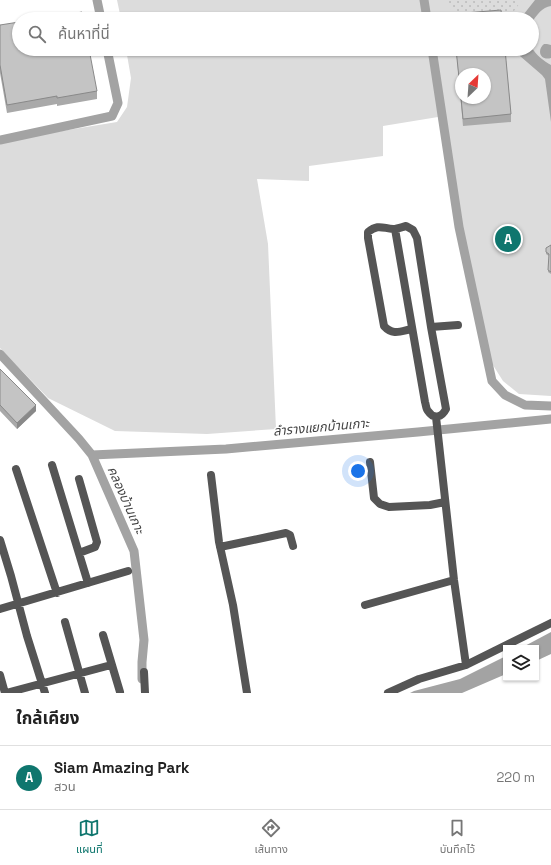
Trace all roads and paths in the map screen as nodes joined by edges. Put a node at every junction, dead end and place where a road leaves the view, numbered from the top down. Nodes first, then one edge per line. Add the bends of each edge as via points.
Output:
1 (395, 229) junction
2 (458, 324) dead end
3 (431, 327) junction
4 (412, 328) junction
5 (436, 421) junction
6 (370, 462) dead end
7 (52, 465) dead end
8 (16, 469) dead end
9 (211, 475) dead end
10 (79, 479) dead end
11 (445, 502) junction
12 (0, 540) edge
13 (293, 546) dead end
14 (220, 547) junction
15 (79, 553) junction
16 (128, 571) dead end
17 (454, 580) junction
18 (88, 583) junction
19 (57, 593) junction
20 (18, 604) junction
21 (365, 605) dead end
22 (0, 609) edge
23 (65, 622) dead end
24 (551, 622) edge
25 (103, 636) dead end
26 (111, 664) junction
27 (466, 665) junction
28 (144, 672) dead end
29 (80, 673) junction
30 (0, 675) edge
31 (42, 683) junction
32 (120, 692) dead end
33 (6, 693) edge
34 (45, 693) edge
35 (86, 693) edge
36 (145, 693) edge
37 (247, 693) edge
38 (388, 693) edge

1 - 3 street via 406,226 413,230 417,238
1 - 4 street
1 - 4 street via 373,228 368,232 368,238 384,326 393,332
2 - 3 street
3 - 5 street via 446,409
4 - 5 street via 427,410
5 - 11 street
6 - 11 street via 374,498 380,504 389,507
7 - 15 street
8 - 19 street
9 - 14 street
10 - 15 street via 97,542 95,547
11 - 17 street
12 - 20 street
13 - 14 street via 290,535 286,533
14 - 37 street via 233,605
15 - 18 street
16 - 18 street
17 - 21 street
17 - 27 street
18 - 19 street
19 - 20 street
20 - 22 street
20 - 31 street
23 - 29 street
24 - 27 street
25 - 26 street
26 - 29 street
26 - 32 street
27 - 38 street via 419,678
28 - 36 street
29 - 31 street
29 - 35 street
30 - 33 street
31 - 33 street
31 - 34 street

